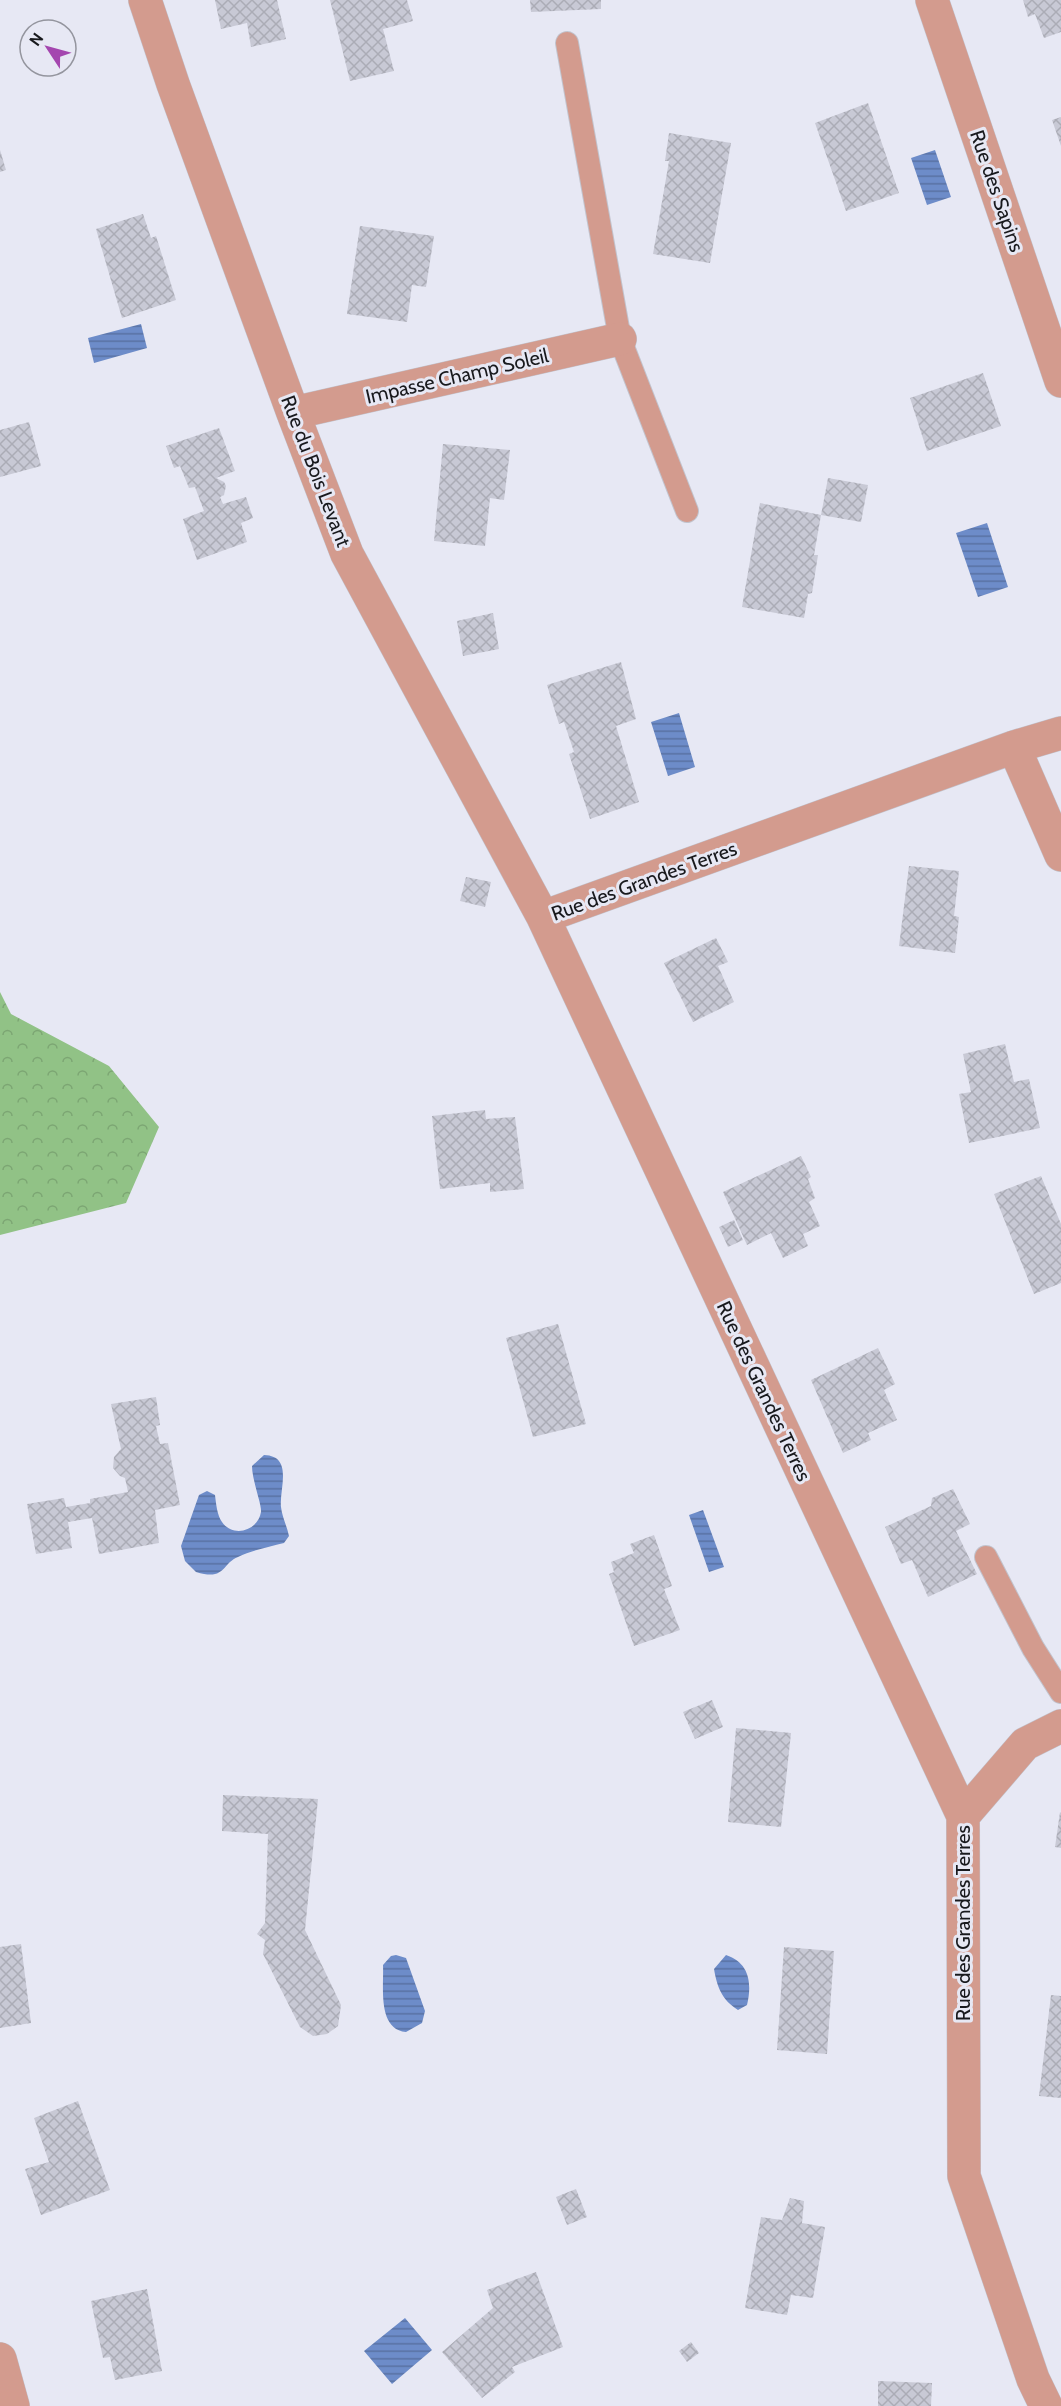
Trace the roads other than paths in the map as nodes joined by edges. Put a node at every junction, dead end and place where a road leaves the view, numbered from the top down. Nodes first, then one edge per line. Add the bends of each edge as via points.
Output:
1 (145, 0) edge
2 (932, 0) edge
3 (567, 44) dead end
4 (620, 339) junction
5 (1061, 381) edge
6 (293, 413) junction
7 (687, 511) dead end
8 (1061, 733) edge
9 (1014, 747) junction
10 (1061, 855) edge
11 (543, 917) junction
12 (986, 1557) dead end
13 (1061, 1692) edge
14 (1061, 1726) edge
15 (963, 1816) junction
16 (0, 2359) edge
17 (13, 2406) edge
18 (1046, 2406) edge

1 - 6 street, Rue du Bois Levant
2 - 5 street, Rue des Sapins
3 - 4 lane
4 - 6 street, Impasse Champ Soleil
4 - 7 lane
6 - 11 street, Rue du Bois Levant via 347,554
8 - 9 street, Rue des Grandes Terres
9 - 10 street
9 - 11 street, Rue des Grandes Terres
11 - 15 street, Rue des Grandes Terres
12 - 13 lane via 1033,1648
14 - 15 street via 1025,1744
15 - 18 street, Rue des Grandes Terres via 963,2176 1033,2379
16 - 17 street

